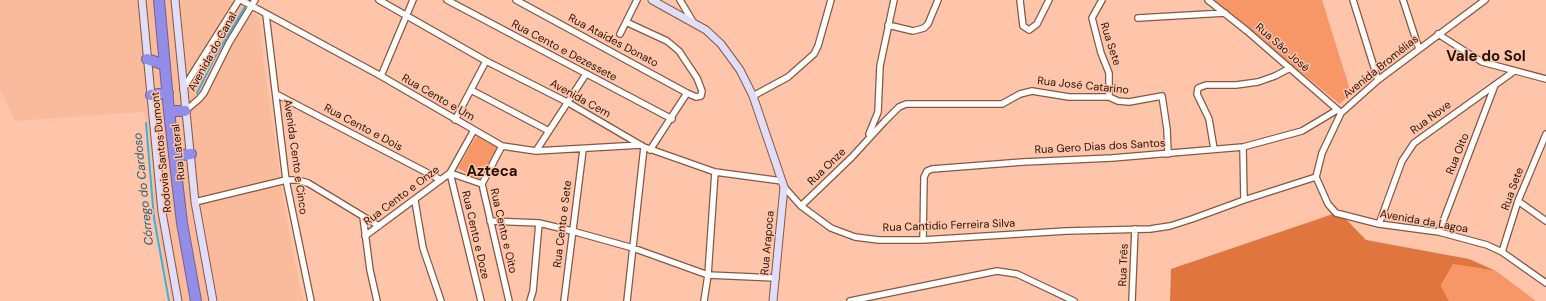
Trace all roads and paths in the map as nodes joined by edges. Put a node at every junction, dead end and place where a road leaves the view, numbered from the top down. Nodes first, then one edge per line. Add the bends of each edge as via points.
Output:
1 (142, 0) edge
2 (159, 0) edge
3 (175, 0) edge
4 (240, 0) edge
5 (255, 0) edge
6 (379, 0) edge
7 (413, 0) edge
8 (447, 0) edge
9 (516, 0) edge
10 (637, 0) edge
11 (652, 0) edge
12 (680, 0) edge
13 (831, 0) edge
14 (894, 0) edge
15 (938, 0) edge
16 (1020, 0) edge
17 (1049, 0) edge
18 (1102, 0) edge
19 (1208, 0) edge
20 (1353, 0) edge
21 (1403, 0) edge
22 (1485, 0) edge
23 (251, 5) junction
24 (1225, 13) junction
25 (407, 14) junction
26 (266, 15) junction
27 (1138, 18) dead end
28 (626, 22) junction
29 (694, 23) junction
30 (888, 25) junction
31 (620, 34) dead end
32 (1438, 34) junction
33 (1419, 49) junction
34 (148, 59) junction
35 (486, 61) junction
36 (165, 65) junction
37 (1290, 68) junction
38 (1513, 72) junction
39 (586, 74) junction
40 (381, 76) junction
41 (1546, 79) edge
42 (1378, 80) junction
43 (1495, 84) junction
44 (183, 89) junction
45 (471, 90) junction
46 (687, 92) junction
47 (168, 93) junction
48 (276, 94) junction
49 (151, 95) junction
50 (753, 96) junction
51 (1109, 97) junction
52 (567, 102) junction
53 (185, 110) junction
54 (169, 111) junction
55 (1339, 111) junction
56 (672, 119) junction
57 (455, 120) junction
58 (474, 130) junction
59 (548, 131) junction
60 (1546, 134) edge
61 (866, 141) junction
62 (502, 146) junction
63 (642, 146) junction
64 (1243, 147) junction
65 (1214, 149) junction
66 (583, 150) junction
67 (650, 150) junction
68 (536, 151) junction
69 (191, 154) junction
70 (1168, 154) junction
71 (174, 156) junction
72 (715, 172) junction
73 (450, 173) junction
74 (1316, 177) junction
75 (286, 180) junction
76 (441, 180) junction
77 (482, 184) junction
78 (783, 184) junction
79 (415, 200) junction
80 (1244, 200) junction
81 (1518, 201) junction
82 (195, 202) junction
83 (801, 206) junction
84 (363, 217) junction
85 (490, 221) junction
86 (1546, 221) edge
87 (539, 223) junction
88 (1379, 224) junction
89 (379, 226) junction
90 (1135, 230) junction
91 (572, 231) junction
92 (1439, 232) junction
93 (365, 236) junction
94 (923, 240) junction
95 (633, 248) junction
96 (1502, 252) junction
97 (708, 275) junction
98 (776, 278) junction
99 (1546, 283) edge
100 (178, 301) edge
101 (196, 301) edge
102 (213, 301) edge
103 (311, 301) edge
104 (377, 301) edge
105 (440, 301) edge
106 (480, 301) edge
107 (509, 301) edge
108 (530, 301) edge
109 (564, 301) edge
110 (627, 301) edge
111 (704, 301) edge
112 (773, 301) edge
113 (850, 301) edge
114 (1074, 301) edge
115 (1132, 301) edge

1 - 34 street
2 - 36 highway, Rodovia Santos Dumont
3 - 44 street, Rua Lateral
4 - 23 street, Rua Cento e Um
4 - 44 street, Avenida do Canal
5 - 23 street, Avenida do Canal
6 - 25 street, Avenida Cem
7 - 25 street
8 - 39 street, Rua Cento e Dezessete
9 - 46 street, Rua Ataídes Donato
10 - 28 street
11 - 29 street, Rua Cantidio Ferreira Silva
12 - 29 street
13 - 50 street via 814,54 788,77
14 - 30 street
15 - 30 street via 924,28 913,31
16 - 17 street via 1023,26 1029,30 1037,24
18 - 51 street, Rua Sete via 1092,18 1109,73
19 - 24 street, Rua São José
20 - 42 street
21 - 33 street
22 - 32 street, Avenida Bromélias
23 - 26 street, Rua Cento e Um
23 - 53 street, Avenida do Canal via 204,93
24 - 27 street
24 - 37 street, Rua São José
25 - 35 street, Avenida Cem
25 - 40 street
26 - 40 street, Rua Cento e Um
26 - 48 street, Avenida Cento e Cinco
28 - 31 street
28 - 46 street, Rua Ataídes Donato via 667,41 679,51 702,91 701,96 696,97
29 - 50 street, Rua Cantidio Ferreira Silva via 721,44 740,70
30 - 61 street via 880,66 878,112
32 - 33 street, Avenida Bromélias
32 - 38 street via 1482,62
33 - 42 street, Avenida Bromélias
34 - 36 highway
34 - 49 street
35 - 45 street
35 - 52 street, Avenida Cem
36 - 47 highway, Rodovia Santos Dumont
37 - 55 street, Rua São José
37 - 65 street via 1258,82 1236,86 1206,85 1198,88 1197,94 1209,119
38 - 41 street
38 - 43 street, Rua Nove
39 - 52 street
39 - 56 street, Rua Cento e Dezessete
40 - 57 street, Rua Cento e Um
42 - 55 street, Avenida Bromélias
43 - 88 street, Rua Nove via 1414,143 1407,151
43 - 92 street, Rua Oito
44 - 53 street, Rua Lateral
45 - 57 street
45 - 59 street
46 - 56 street
47 - 49 highway
47 - 54 highway, Rodovia Santos Dumont
48 - 75 street, Avenida Cento e Cinco
48 - 76 street, Rua Cento e Dois
49 - 100 street via 162,212
50 - 78 street, Rua Cantidio Ferreira Silva
51 - 61 street, Rua José Catarino via 1069,97 1032,90 1002,104 906,104 899,107
51 - 70 street, Rua José Catarino via 1118,102 1129,102 1162,96
52 - 59 street
52 - 63 street, Avenida Cem
53 - 54 highway
53 - 69 street, Rua Lateral
54 - 71 highway, Rodovia Santos Dumont
55 - 64 street, Rua Gero Dias dos Santos via 1302,131
55 - 74 street, Avenida Bromélias via 1322,153
56 - 67 street
57 - 58 street, Rua Cento e Um
58 - 62 street, Rua Cento e Um
58 - 73 street, Rua Cento e Onze
59 - 68 street
60 - 81 street, Rua Sete
61 - 83 street, Rua Onze
62 - 68 street, Rua Cento e Um
62 - 77 street, Rua Cento e Oito
63 - 66 street, Rua Cento e Um
63 - 67 street, Avenida Cem
63 - 95 street
64 - 65 street, Rua Gero Dias dos Santos
64 - 80 street
65 - 70 street, Rua Gero Dias dos Santos
66 - 68 street, Rua Cento e Um
66 - 91 street, Rua Cento e Sete
67 - 72 street, Avenida Cem
69 - 71 highway
69 - 82 street, Rua Lateral
70 - 94 street, Rua Gero Dias dos Santos via 932,169 924,177
71 - 101 highway, Rodovia Santos Dumont via 182,223
72 - 78 street, Avenida Cem
72 - 97 street
73 - 76 street, Rua Cento e Onze
73 - 77 street
73 - 106 street, Rua Cento e Doze
74 - 80 street, Rua Cantidio Ferreira Silva
74 - 88 street, Avenida da Lagoa via 1328,204 1336,213
75 - 82 street
75 - 84 street via 305,181
75 - 103 street, Avenida Cento e Cinco
76 - 79 street, Rua Cento e Onze
77 - 85 street, Rua Cento e Oito
78 - 83 street, Rua Cantidio Ferreira Silva
78 - 98 street, Rua Arapoca
79 - 89 street, Rua Cento e Onze
79 - 105 street via 423,248
80 - 90 street, Rua Cantidio Ferreira Silva via 1170,226
81 - 86 street
81 - 96 street, Rua Sete
82 - 102 street, Rua Lateral
83 - 94 street, Rua Cantidio Ferreira Silva via 831,228 855,237
84 - 89 street
84 - 93 street
85 - 87 street
85 - 107 street, Rua Cento e Oito
87 - 91 street
87 - 108 street via 534,291
88 - 92 street, Avenida da Lagoa
89 - 93 street, Rua Cento e Onze
90 - 94 street, Rua Cantidio Ferreira Silva via 1066,231
90 - 115 street, Rua Três
91 - 95 street
91 - 109 street, Rua Cento e Sete
92 - 96 street, Avenida da Lagoa
93 - 104 street
95 - 97 street
95 - 110 street
96 - 99 street, Avenida da Lagoa
97 - 98 street
97 - 111 street
98 - 112 street, Rua Arapoca
113 - 114 street via 997,271 1017,274

